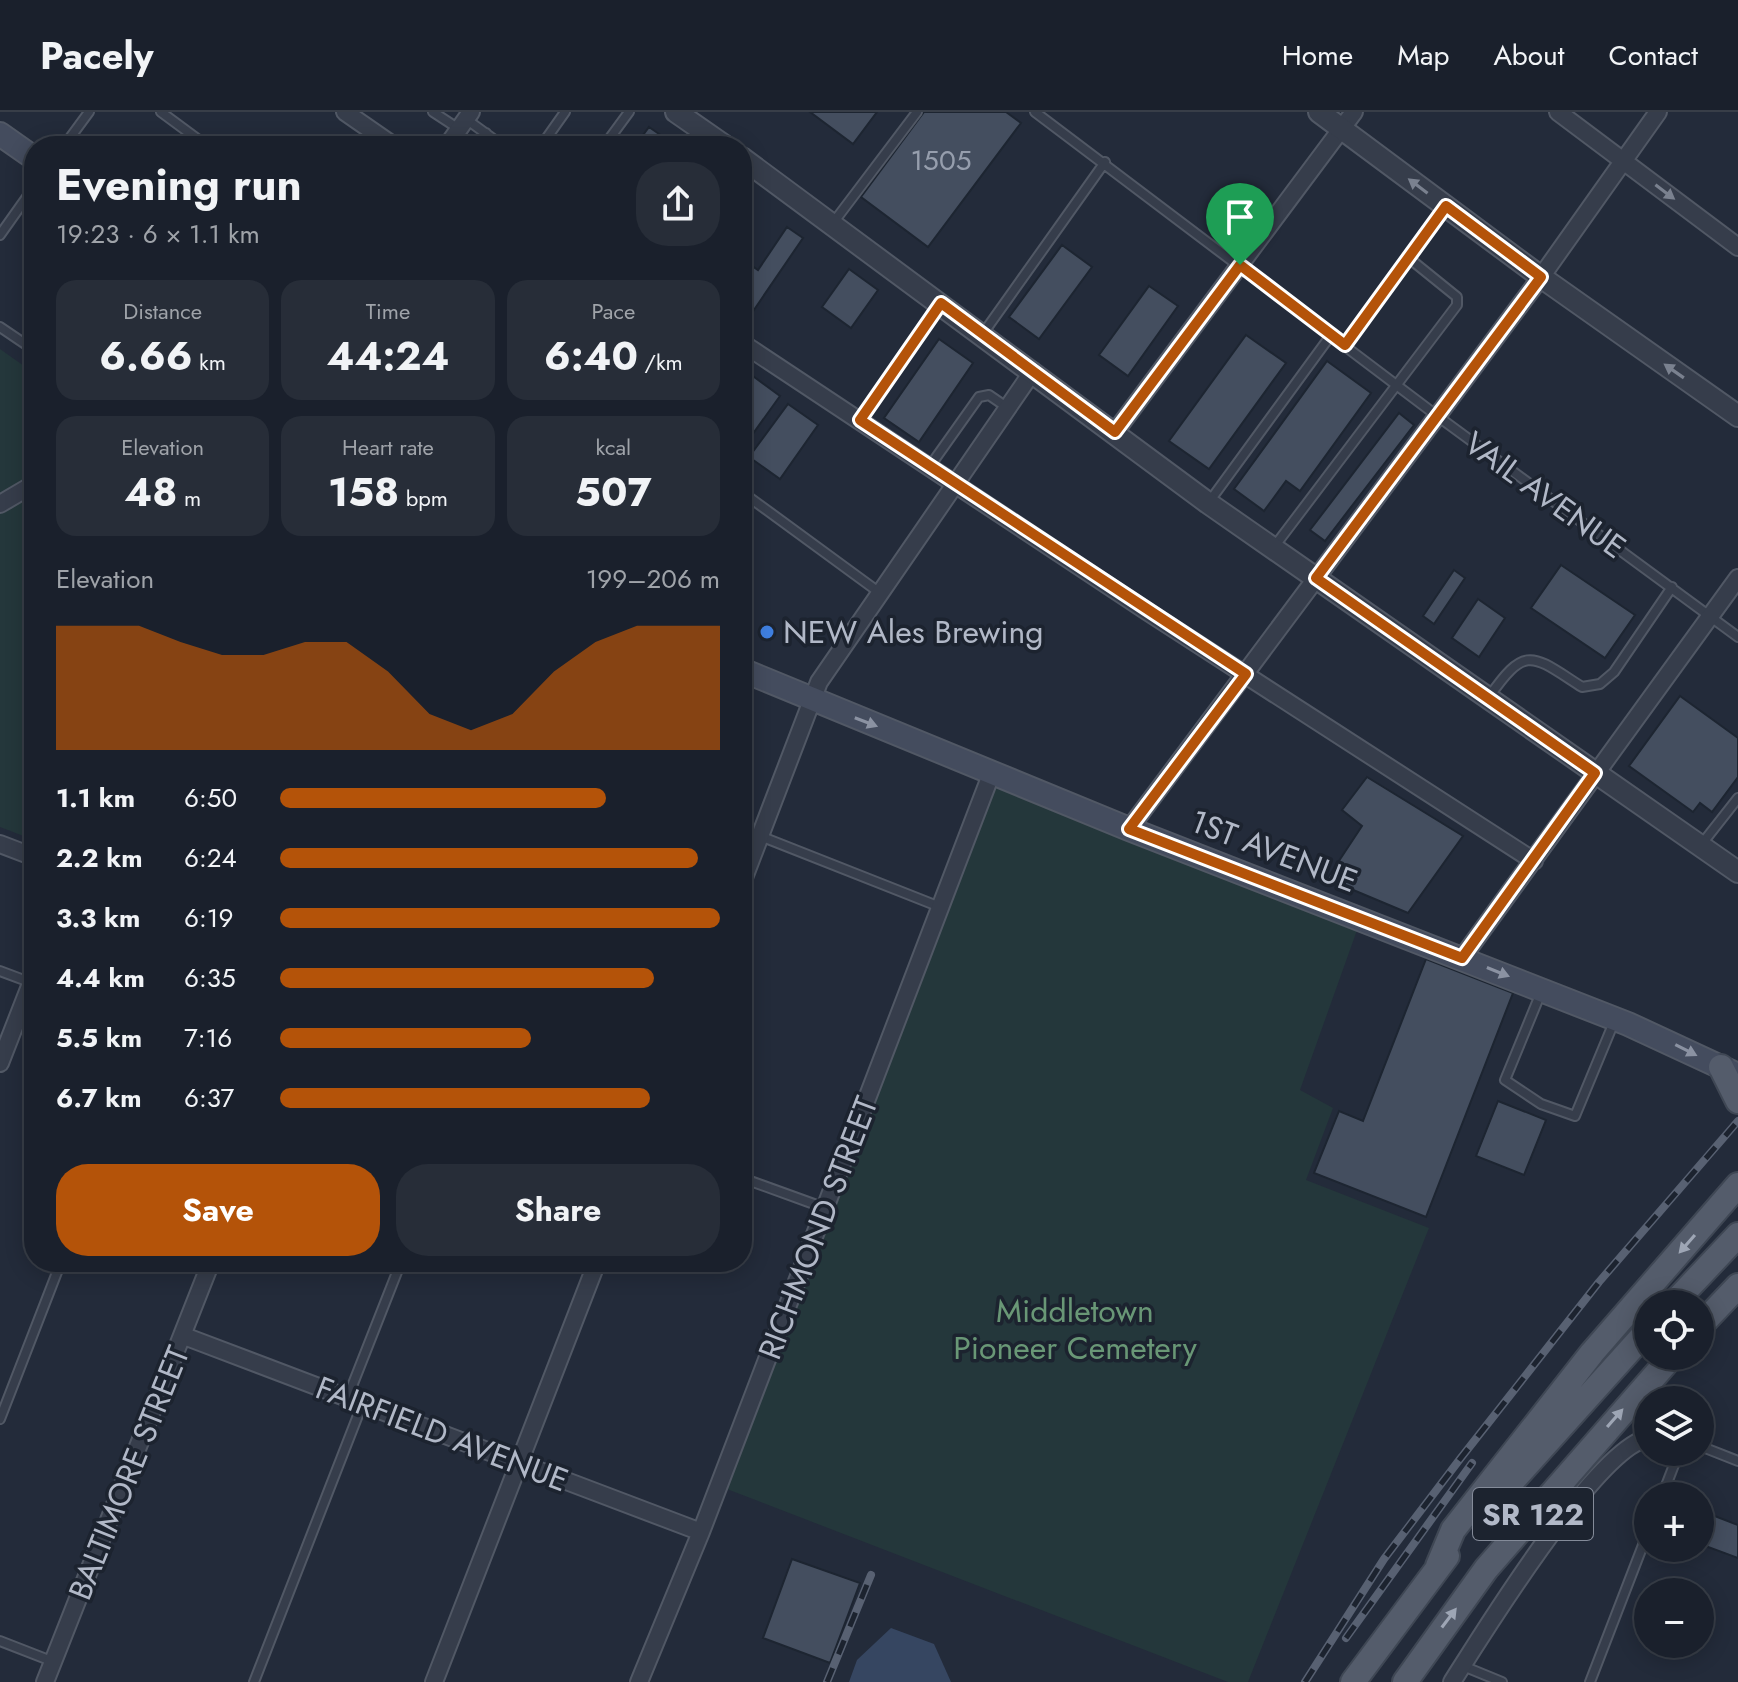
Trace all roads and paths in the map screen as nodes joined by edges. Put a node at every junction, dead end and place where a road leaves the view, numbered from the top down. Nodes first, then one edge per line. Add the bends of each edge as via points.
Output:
1 (89, 112) edge
2 (161, 112) edge
3 (345, 112) edge
4 (433, 112) edge
5 (565, 112) edge
6 (629, 112) edge
7 (676, 112) edge
8 (917, 112) edge
9 (1035, 112) edge
10 (1319, 112) edge
11 (1354, 112) edge
12 (1558, 112) edge
13 (1658, 112) edge
14 (465, 120) edge
15 (1341, 129) junction
16 (486, 133) junction
17 (0, 134) edge
18 (71, 136) edge
19 (193, 136) edge
20 (380, 136) edge
21 (484, 136) edge
22 (490, 136) edge
23 (548, 136) edge
24 (611, 136) edge
25 (711, 136) edge
26 (24, 151) edge
27 (1623, 161) junction
28 (1105, 162) junction
29 (752, 171) edge
30 (24, 201) edge
31 (1446, 206) junction
32 (833, 223) junction
33 (0, 235) edge
34 (1738, 247) edge
35 (1410, 259) junction
36 (1240, 265) junction
37 (1541, 277) junction
38 (941, 303) junction
39 (0, 327) edge
40 (982, 335) junction
41 (1331, 335) junction
42 (24, 343) edge
43 (1345, 345) junction
44 (752, 350) edge
45 (1033, 371) junction
46 (1399, 387) junction
47 (1008, 408) junction
48 (1436, 415) junction
49 (1738, 416) edge
50 (860, 420) junction
51 (1115, 432) junction
52 (930, 466) junction
53 (957, 483) junction
54 (24, 490) edge
55 (752, 499) edge
56 (1208, 503) junction
57 (0, 504) edge
58 (1274, 548) junction
59 (1316, 578) junction
60 (1738, 578) edge
61 (1672, 587) junction
62 (880, 593) junction
63 (1711, 616) junction
64 (1738, 637) edge
65 (1246, 674) junction
66 (752, 675) edge
67 (1488, 698) junction
68 (813, 702) junction
69 (992, 772) junction
70 (1595, 773) junction
71 (1738, 798) edge
72 (1129, 829) junction
73 (760, 836) junction
74 (0, 844) edge
75 (1700, 846) junction
76 (24, 853) edge
77 (752, 857) edge
78 (1534, 861) junction
79 (1738, 872) edge
80 (940, 907) junction
81 (1462, 958) junction
82 (0, 971) edge
83 (24, 978) edge
84 (1542, 989) junction
85 (24, 1018) edge
86 (1616, 1019) junction
87 (0, 1063) edge
88 (1729, 1071) edge
89 (1738, 1101) edge
90 (752, 1182) edge
91 (1738, 1185) edge
92 (825, 1208) junction
93 (1738, 1235) edge
94 (57, 1272) edge
95 (207, 1272) edge
96 (398, 1272) edge
97 (593, 1272) edge
98 (1738, 1286) edge
99 (1686, 1290) edge
100 (1714, 1311) edge
101 (184, 1336) junction
102 (1634, 1346) edge
103 (1660, 1370) edge
104 (354, 1402) junction
105 (0, 1419) edge
106 (1634, 1443) edge
107 (1714, 1452) edge
108 (1738, 1461) edge
109 (520, 1463) junction
110 (701, 1532) junction
111 (1636, 1562) edge
112 (1438, 1566) junction
113 (0, 1641) edge
114 (54, 1662) junction
115 (1462, 1666) junction
116 (45, 1682) edge
117 (254, 1682) edge
118 (434, 1682) edge
119 (639, 1682) edge
120 (1353, 1682) edge
121 (1405, 1682) edge
122 (1452, 1682) edge
123 (1502, 1682) edge
124 (1590, 1682) edge

1 - 18 lane
2 - 19 lane
3 - 20 street
4 - 14 lane
5 - 23 lane
6 - 24 lane
7 - 25 street
8 - 32 lane
9 - 28 lane, VAIL AVENUE
10 - 15 street
11 - 15 street
12 - 27 street
13 - 27 street
14 - 16 lane
31 -> 15 street
15 - 36 street
16 - 21 lane
16 - 22 lane
17 - 26 main road
27 -> 34 street
27 - 37 street
28 - 36 lane, VAIL AVENUE
28 - 40 lane
29 - 32 street
30 - 33 lane
31 - 35 lane
31 - 37 street
32 - 38 street
35 - 43 lane
35 - 46 lane via 1457,297 1457,305
36 - 41 lane, VAIL AVENUE
36 - 51 street
37 - 48 street
49 -> 37 street
38 - 40 street
38 - 50 lane
39 - 42 lane
40 - 45 street
41 - 43 lane, VAIL AVENUE
41 - 56 lane
43 - 46 lane, VAIL AVENUE
44 - 50 street
45 - 47 street
45 - 51 street
46 - 48 lane, VAIL AVENUE
46 - 58 lane
47 - 52 lane via 989,395 979,397
47 - 53 street
48 - 59 street
48 - 61 lane, VAIL AVENUE
50 - 52 street
51 - 56 street
52 - 53 street
53 - 62 street
53 - 65 street
54 - 57 street
55 - 62 lane
56 - 58 street
58 - 59 street
59 - 65 street
59 - 67 street
60 - 63 street
61 - 63 lane, VAIL AVENUE
61 - 67 lane via 1614,672 1600,684 1582,687 1541,661 1522,660 1510,666
62 - 68 street via 819,682
63 - 64 lane, VAIL AVENUE
63 - 70 street
65 - 72 street
65 - 78 street
66 - 68 main road, 1ST AVENUE
67 - 70 street
68 -> 69 main road, 1ST AVENUE
68 - 73 street
69 - 72 main road, 1ST AVENUE
69 - 80 street, RICHMOND STREET
70 - 75 street
70 - 78 street
71 - 75 lane
72 - 81 main road, 1ST AVENUE
73 - 77 street
73 - 80 lane
74 - 76 street
75 - 79 street
78 - 81 street
80 - 92 street, RICHMOND STREET
81 -> 84 main road, 1ST AVENUE
82 - 83 lane
84 - 86 main road, 1ST AVENUE
84 - 86 lane via 1505,1080 1541,1104 1575,1116
85 - 87 street
86 -> 88 main road, 1ST AVENUE
88 - 89 main road
90 - 92 lane
91 -> 112 main road via 1592,1353 1453,1530
92 - 110 street, RICHMOND STREET
93 - 99 main road
94 - 105 lane
95 - 101 street, BALTIMORE STREET
96 - 104 lane
97 - 109 street
98 - 100 main road
101 - 104 street, FAIRFIELD AVENUE
101 - 114 street, BALTIMORE STREET
102 - 112 main road
121 -> 103 main road, SR 122 via 1486,1569
104 - 109 street, FAIRFIELD AVENUE
104 - 117 lane
106 - 115 street via 1531,1559
107 - 108 lane
109 - 110 street, FAIRFIELD AVENUE
109 - 118 street
110 - 119 street, RICHMOND STREET
111 - 124 lane
112 - 120 main road, SR 122
113 - 114 lane
114 - 116 street, BALTIMORE STREET
115 - 122 street
115 - 123 lane

